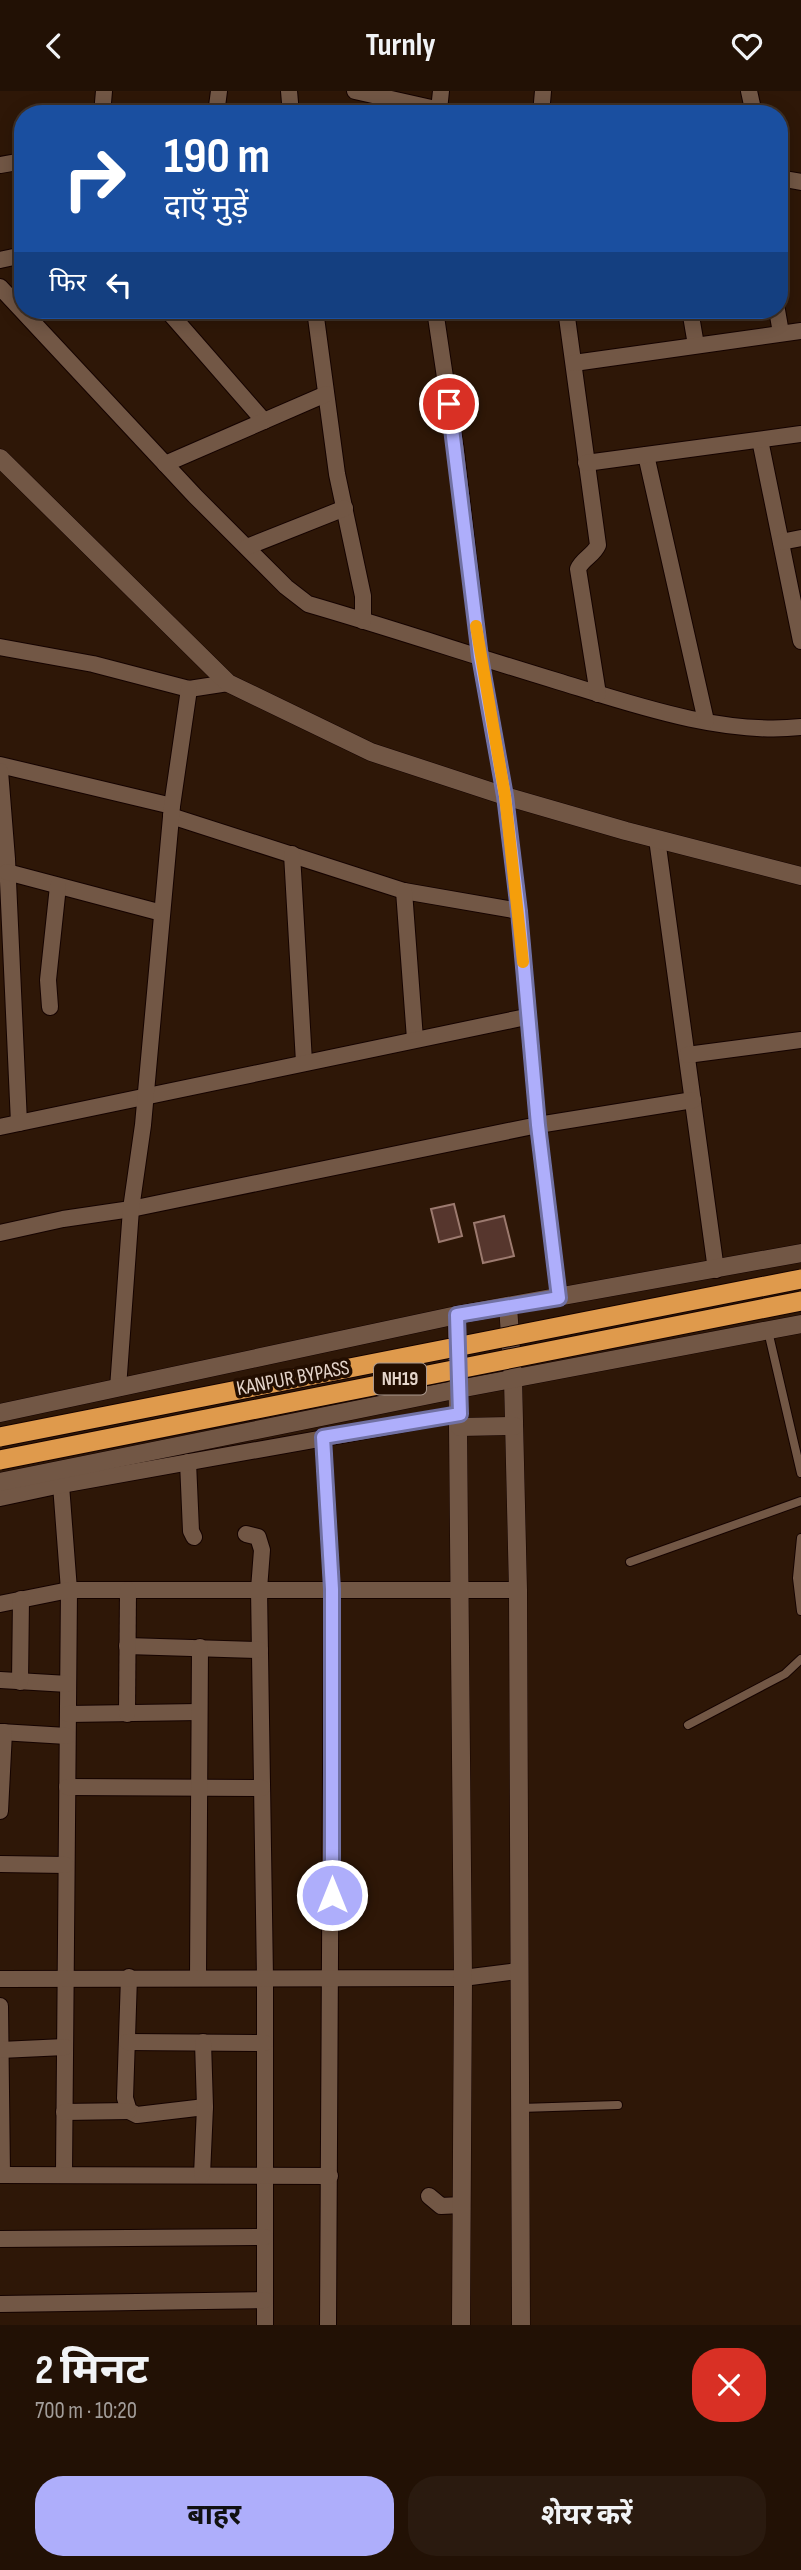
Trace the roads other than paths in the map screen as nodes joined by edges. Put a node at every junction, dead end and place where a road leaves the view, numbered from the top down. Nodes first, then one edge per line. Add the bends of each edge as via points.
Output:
1 (355, 91) edge
2 (398, 105) edge
3 (0, 287) edge
4 (14, 302) edge
5 (30, 319) edge
6 (175, 319) edge
7 (316, 319) edge
8 (436, 319) edge
9 (567, 319) edge
10 (692, 319) edge
11 (779, 319) edge
12 (801, 331) edge
13 (781, 333) junction
14 (696, 345) junction
15 (574, 363) junction
16 (326, 394) junction
17 (264, 421) junction
18 (801, 434) edge
19 (760, 440) junction
20 (646, 455) junction
21 (0, 458) edge
22 (586, 463) junction
23 (165, 464) junction
24 (345, 508) junction
25 (801, 538) edge
26 (781, 542) junction
27 (247, 547) junction
28 (363, 621) junction
29 (801, 641) edge
30 (0, 647) edge
31 (480, 657) junction
32 (228, 683) junction
33 (189, 689) junction
34 (598, 694) junction
35 (706, 721) junction
36 (801, 727) edge
37 (0, 765) edge
38 (0, 771) edge
39 (505, 796) junction
40 (172, 811) junction
41 (657, 839) junction
42 (292, 854) junction
43 (8, 872) junction
44 (801, 876) edge
45 (58, 885) junction
46 (404, 891) junction
47 (519, 911) junction
48 (162, 913) junction
49 (50, 1007) dead end
50 (526, 1017) junction
51 (415, 1039) junction
52 (801, 1040) edge
53 (687, 1055) junction
54 (304, 1062) junction
55 (145, 1095) junction
56 (693, 1100) junction
57 (19, 1122) junction
58 (538, 1125) junction
59 (0, 1127) edge
60 (131, 1209) junction
61 (0, 1233) edge
62 (801, 1253) edge
63 (716, 1270) junction
64 (801, 1279) edge
65 (559, 1298) junction
66 (801, 1301) edge
67 (509, 1306) junction
68 (457, 1315) junction
69 (801, 1324) edge
70 (768, 1331) junction
71 (513, 1379) junction
72 (118, 1388) junction
73 (459, 1389) junction
74 (0, 1413) edge
75 (460, 1420) junction
76 (514, 1426) junction
77 (0, 1437) edge
78 (323, 1437) junction
79 (0, 1461) edge
80 (188, 1462) junction
81 (801, 1473) edge
82 (0, 1482) edge
83 (61, 1485) junction
84 (0, 1498) edge
85 (801, 1501) edge
86 (256, 1519) dead end
87 (194, 1537) dead end
88 (801, 1538) edge
89 (630, 1562) dead end
90 (259, 1589) junction
91 (332, 1589) junction
92 (461, 1589) junction
93 (69, 1590) junction
94 (128, 1590) junction
95 (518, 1590) junction
96 (21, 1599) junction
97 (0, 1604) edge
98 (801, 1611) edge
99 (127, 1646) junction
100 (200, 1647) junction
101 (260, 1650) junction
102 (801, 1659) edge
103 (0, 1680) edge
104 (20, 1682) junction
105 (68, 1684) junction
106 (199, 1712) junction
107 (68, 1714) junction
108 (127, 1714) junction
109 (688, 1725) dead end
110 (2, 1732) edge
111 (67, 1736) junction
112 (67, 1787) junction
113 (200, 1788) junction
114 (262, 1788) junction
115 (0, 1811) edge
116 (0, 1864) edge
117 (66, 1865) junction
118 (518, 1972) junction
119 (65, 1977) junction
120 (129, 1977) junction
121 (198, 1977) junction
122 (265, 1978) junction
123 (331, 1978) junction
124 (463, 1978) junction
125 (0, 1979) edge
126 (0, 2006) edge
127 (127, 2042) junction
128 (203, 2042) junction
129 (265, 2043) junction
130 (65, 2047) junction
131 (1, 2050) edge
132 (618, 2105) dead end
133 (1, 2107) edge
134 (205, 2107) junction
135 (520, 2108) junction
136 (129, 2111) junction
137 (64, 2112) junction
138 (64, 2173) junction
139 (1, 2175) edge
140 (202, 2175) junction
141 (265, 2175) junction
142 (330, 2176) junction
143 (429, 2196) dead end
144 (462, 2205) junction
145 (265, 2237) junction
146 (0, 2239) edge
147 (265, 2300) junction
148 (0, 2304) edge
149 (265, 2325) edge
150 (328, 2325) edge
151 (461, 2325) edge
152 (521, 2325) edge

1 - 2 street
3 - 4 street
5 - 23 street
6 - 17 street
7 - 16 street
8 - 31 street
9 - 15 street
10 - 14 street
11 - 13 street
12 - 13 street
13 - 14 street
14 - 15 street
15 - 22 street
16 - 17 street
16 - 24 street
17 - 23 street
18 - 19 street
19 - 20 street
19 - 26 street
20 - 22 street
20 - 35 street
21 - 32 street
22 - 34 street via 598,545 578,569
23 - 27 street
24 - 27 street
24 - 28 street via 363,596
25 - 26 street
26 - 29 street
27 - 28 street via 308,604
28 - 31 street
30 - 33 street via 93,664
31 - 34 street
31 - 39 street
32 - 33 street
32 - 39 street via 371,752
33 - 40 street
34 - 35 street
35 - 36 street via 735,728
37 - 40 street
38 - 43 street
39 - 41 street
39 - 47 street
40 - 42 street
40 - 48 street
41 - 44 street
41 - 53 street
42 - 46 street
42 - 54 street
43 - 45 street
43 - 57 street
45 - 48 street
45 - 49 street via 48,980
46 - 47 street
46 - 51 street
47 - 50 street
48 - 55 street
50 - 51 street
50 - 58 street
51 - 54 street
52 - 53 street
53 - 56 street
54 - 55 street
55 - 57 street
55 - 60 street
56 - 58 street
56 - 63 street
57 - 59 street
58 - 60 street
58 - 65 street
60 - 61 street
60 - 72 street
62 - 63 street
63 - 65 street
64 - 77 highway, KANPUR BYPASS / NH19, bridge
65 - 67 street
66 - 79 highway, KANPUR BYPASS / NH19, bridge
67 - 68 street
67 - 71 street
68 - 72 street
68 - 73 street
69 - 70 street
70 - 71 street
70 - 81 lane
71 - 73 street
71 - 76 street
72 - 74 street
73 - 75 street
73 - 82 street
75 - 76 street
75 - 78 street
75 - 92 street
76 - 95 street
78 - 80 street
78 - 91 street
80 - 83 street
80 - 87 street
83 - 84 street
83 - 93 street
85 - 89 lane
86 - 90 street via 252,1535 262,1550
88 - 98 lane via 797,1578
90 - 91 street
90 - 94 street
90 - 101 street
91 - 92 street
91 - 123 street
92 - 95 street
92 - 124 street
93 - 94 street
93 - 96 street
93 - 105 street
94 - 99 street
95 - 118 street
96 - 97 street
96 - 104 street
99 - 100 street
99 - 108 street
100 - 101 street
100 - 106 street
101 - 114 street
102 - 109 lane via 785,1674
103 - 104 street
104 - 105 street
105 - 107 street
106 - 108 street
106 - 113 street
107 - 108 street
107 - 111 street
110 - 111 street
110 - 115 street
111 - 112 street
112 - 113 street
112 - 117 street
113 - 114 street
113 - 121 street
114 - 122 street
116 - 117 street
117 - 119 street
118 - 124 street
118 - 135 street
119 - 120 street
119 - 125 street
119 - 130 street
120 - 121 street
120 - 127 street
121 - 122 street
122 - 123 street
122 - 129 street
123 - 124 street
123 - 142 street
124 - 144 street
126 - 131 street
127 - 128 street
127 - 136 street via 125,2098
128 - 129 street
128 - 134 street
129 - 141 street
130 - 131 street
130 - 137 street
131 - 133 street
132 - 135 lane
133 - 139 street
134 - 136 street via 137,2115
134 - 140 street
135 - 152 street
136 - 137 street
137 - 138 street
138 - 139 street
138 - 140 street
140 - 141 street
141 - 142 street
141 - 145 street
142 - 150 street
143 - 144 street via 441,2206
144 - 151 street
145 - 146 street
145 - 147 street
147 - 148 street
147 - 149 street

